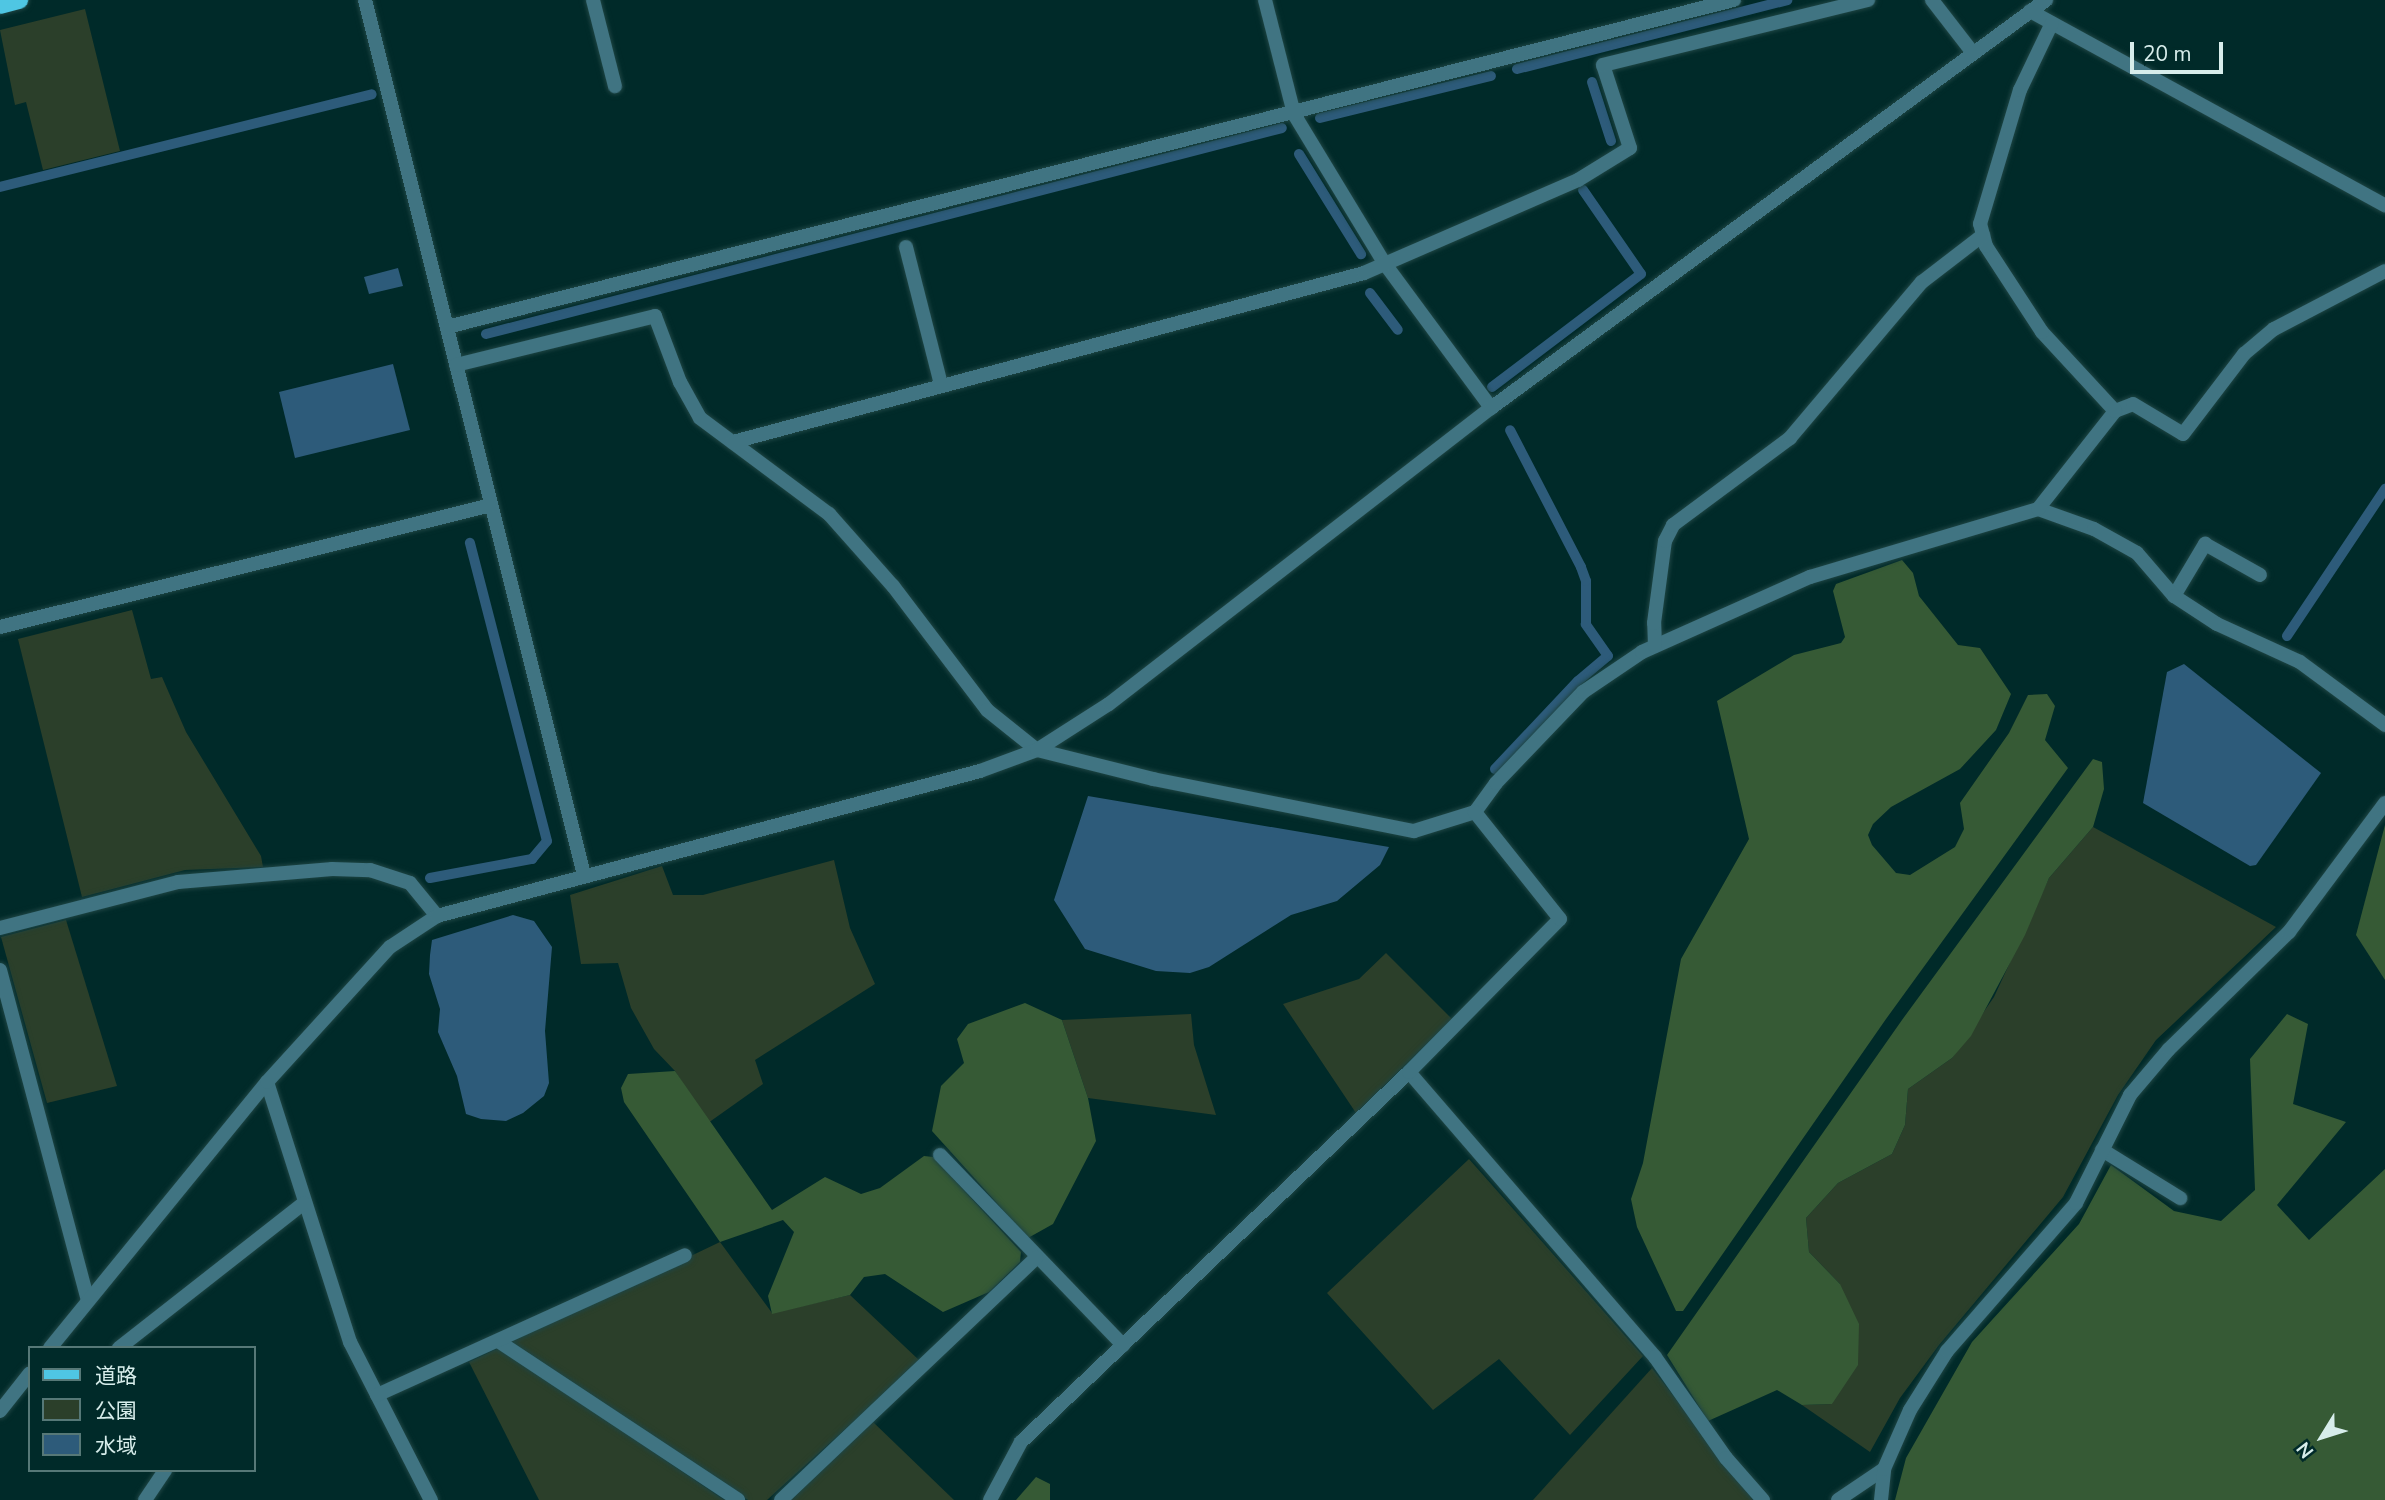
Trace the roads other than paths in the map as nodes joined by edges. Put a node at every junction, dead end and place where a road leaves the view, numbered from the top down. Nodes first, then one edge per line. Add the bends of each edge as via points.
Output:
1 (19, 0) edge
2 (365, 0) edge
3 (593, 0) edge
4 (1265, 0) edge
5 (1734, 0) edge
6 (1868, 0) edge
7 (1932, 0) edge
8 (2046, 0) edge
9 (0, 5) edge
10 (2031, 11) junction
11 (2052, 23) junction
12 (1973, 53) junction
13 (615, 86) dead end
14 (1294, 114) junction
15 (2385, 205) edge
16 (1983, 235) junction
17 (906, 247) dead end
18 (1385, 264) junction
19 (2385, 271) edge
20 (447, 327) junction
21 (456, 365) junction
22 (941, 384) junction
23 (1491, 408) junction
24 (2115, 411) junction
25 (733, 442) junction
26 (491, 505) junction
27 (2038, 509) junction
28 (2260, 575) dead end
29 (2174, 596) junction
30 (0, 627) edge
31 (1655, 646) junction
32 (2385, 723) edge
33 (1037, 750) junction
34 (2385, 803) edge
35 (1475, 812) junction
36 (584, 874) junction
37 (438, 916) junction
38 (0, 929) edge
39 (0, 970) edge
40 (1409, 1072) junction
41 (267, 1082) junction
42 (2102, 1150) junction
43 (940, 1154) dead end
44 (2180, 1198) dead end
45 (304, 1203) junction
46 (685, 1255) dead end
47 (1036, 1258) junction
48 (88, 1301) junction
49 (498, 1341) junction
50 (1123, 1345) junction
51 (52, 1346) edge
52 (122, 1346) edge
53 (28, 1376) edge
54 (377, 1395) junction
55 (0, 1411) edge
56 (1884, 1469) junction
57 (164, 1472) edge
58 (145, 1500) edge
59 (431, 1500) edge
60 (738, 1500) edge
61 (781, 1500) edge
62 (990, 1500) edge
63 (1763, 1500) edge
64 (1838, 1500) edge
65 (1881, 1500) edge

1 - 9 main road
2 - 20 street
3 - 13 street
4 - 14 street
5 - 14 street
6 - 18 street via 1603,65 1630,148 1578,180
7 - 12 street
8 - 10 street
10 - 11 street
10 - 12 street
11 - 15 street
11 - 16 street via 2020,90 1980,224
12 - 23 street
14 - 18 street
14 - 20 street
16 - 24 street via 2042,332
16 - 31 street via 1922,282 1790,438 1673,525 1665,541
17 - 22 street
18 - 22 street
18 - 23 street
19 - 24 street via 2274,329 2244,354 2183,434 2133,404
20 - 21 street
21 - 25 street via 654,316 700,418
21 - 26 street
22 - 25 street
23 - 33 street via 1109,704
24 - 27 street
25 - 33 street via 829,514 893,586 987,710
26 - 30 street
26 - 36 street
27 - 29 street via 2094,529 2137,553
27 - 31 street via 1810,577
28 - 29 street via 2205,544
29 - 32 street via 2217,624 2300,662
31 - 35 street via 1583,692 1496,783
33 - 35 street via 1153,779 1414,831
33 - 36 street via 980,771
34 - 42 street via 2289,932 2169,1048 2138,1086
35 - 40 street via 1560,919
36 - 37 street
37 - 38 street via 410,883 370,870 332,869 178,882
37 - 41 street via 390,947 363,973
39 - 48 street
40 - 50 street
40 - 63 street via 1655,1357 1726,1458
41 - 45 street
41 - 48 street
42 - 44 street
42 - 56 street via 2076,1203 1947,1351 1910,1410
43 - 47 street
45 - 52 street
45 - 54 street via 350,1342
46 - 49 street
47 - 50 street
47 - 61 street
48 - 51 street
49 - 54 street
49 - 60 street
50 - 62 street via 1021,1442
53 - 55 street
54 - 59 street
56 - 64 street
56 - 65 street
57 - 58 street

